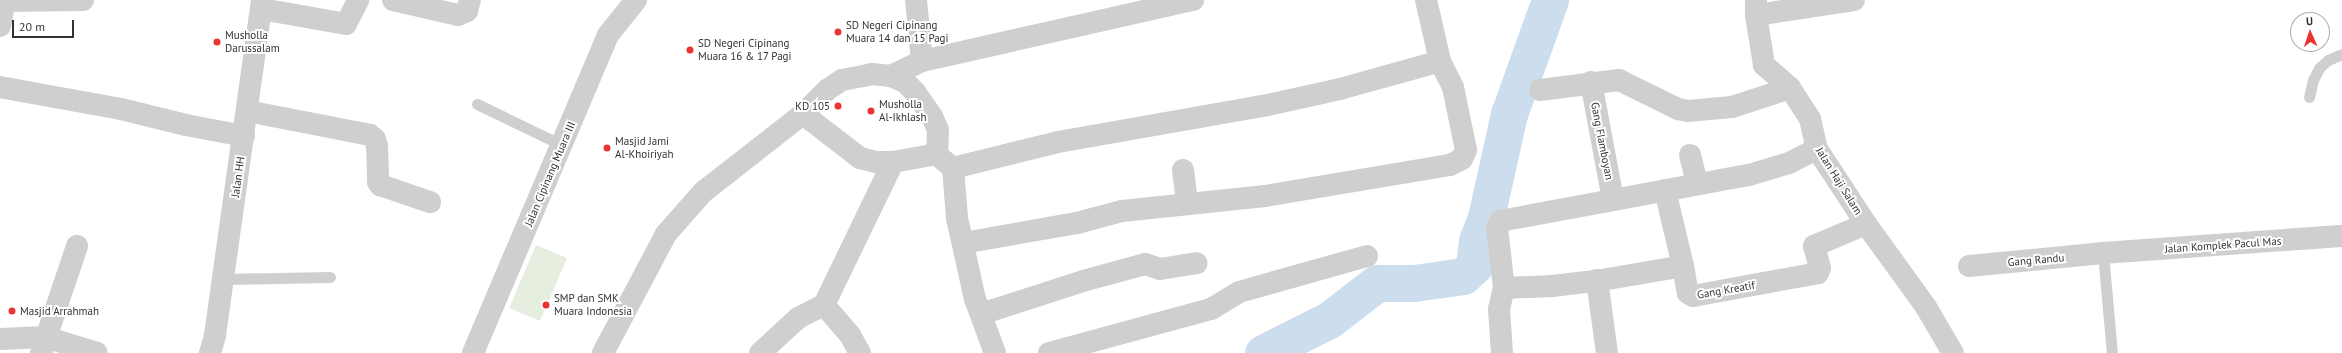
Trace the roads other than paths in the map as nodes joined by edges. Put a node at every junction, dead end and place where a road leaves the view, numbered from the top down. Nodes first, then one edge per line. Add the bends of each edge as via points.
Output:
1 (83, 0) edge
2 (358, 0) edge
3 (393, 0) edge
4 (470, 0) edge
5 (636, 0) edge
6 (916, 0) edge
7 (1193, 0) edge
8 (1426, 0) edge
9 (1854, 0) edge
10 (5, 1) edge
11 (262, 4) edge
12 (1756, 8) edge
13 (0, 26) edge
14 (2342, 54) edge
15 (922, 61) junction
16 (1440, 61) junction
17 (891, 76) junction
18 (1591, 82) junction
19 (0, 87) edge
20 (1790, 88) junction
21 (1540, 90) dead end
22 (2309, 97) dead end
23 (477, 104) dead end
24 (247, 112) junction
25 (802, 114) junction
26 (244, 136) junction
27 (562, 145) junction
28 (1817, 148) junction
29 (937, 154) junction
30 (1690, 155) dead end
31 (893, 162) junction
32 (953, 168) junction
33 (1183, 170) dead end
34 (1697, 184) junction
35 (1665, 190) junction
36 (1613, 200) junction
37 (430, 202) dead end
38 (1187, 204) junction
39 (1866, 224) junction
40 (2342, 236) edge
41 (963, 243) junction
42 (77, 246) dead end
43 (2103, 253) junction
44 (1367, 256) dead end
45 (1197, 263) dead end
46 (1683, 266) junction
47 (1969, 266) dead end
48 (330, 277) dead end
49 (223, 279) junction
50 (1597, 280) junction
51 (1504, 288) junction
52 (824, 305) junction
53 (981, 314) junction
54 (0, 339) edge
55 (43, 345) edge
56 (97, 353) edge
57 (210, 353) edge
58 (474, 353) edge
59 (603, 353) edge
60 (760, 353) edge
61 (860, 353) edge
62 (995, 353) edge
63 (1049, 353) edge
64 (1502, 353) edge
65 (1606, 353) edge
66 (1953, 353) edge
67 (2112, 353) edge

1 - 10 street
2 - 11 street via 346,24
3 - 4 street via 458,15 467,11
5 - 27 street, Jalan Cipinang Muara III via 608,35
6 - 15 street
7 - 15 street
8 - 16 street
9 - 12 street
10 - 13 street
11 - 24 street, Jalan HH
12 - 20 street, Jalan Haji Salam via 1764,65
14 - 22 lane via 2328,60 2319,68
15 - 17 street
16 - 32 street via 1340,89 1263,106 1058,142
16 - 38 street via 1453,87 1466,150 1462,159 1450,165 1265,196
17 - 25 street via 872,74 842,80 827,90
17 - 29 street via 905,82 932,116 938,130
18 - 20 street via 1619,80 1678,109 1688,111 1732,108
18 - 21 street
18 - 36 street, Gang Flamboyan
19 - 26 street via 120,109
20 - 28 street, Jalan Haji Salam via 1810,119
23 - 27 lane
24 - 26 street, Jalan HH
24 - 37 street via 370,135 375,139 377,146 380,185
25 - 31 street via 860,158 876,162
25 - 59 street via 703,192 666,234
26 - 49 street, Jalan HH
27 - 58 street, Jalan Cipinang Muara III
28 - 34 street via 1789,164
28 - 39 street, Jalan Haji Salam
29 - 31 street
29 - 32 street
30 - 34 street
31 - 52 street
32 - 41 street via 957,218
33 - 38 street
34 - 35 street
35 - 36 street
35 - 46 street
36 - 51 street via 1500,221 1497,228
38 - 41 street via 1122,211 1077,223
39 - 46 street, Gang Kreatif via 1814,246 1820,268 1818,273 1693,296 1688,293
39 - 66 street, Jalan Haji Salam via 1926,307
40 - 43 street, Jalan Komplek Pacul Mas
41 - 53 street via 975,299
42 - 55 street
43 - 47 street, Gang Randu
43 - 67 lane
44 - 63 street via 1239,292 1211,309
45 - 53 street via 1160,268 1144,264
46 - 50 street
48 - 49 lane
49 - 57 street, Jalan HH
50 - 51 street via 1552,286
50 - 65 street
51 - 64 street via 1499,309
52 - 60 street via 798,318
52 - 61 street via 850,335
53 - 62 street
54 - 55 street
55 - 56 street

